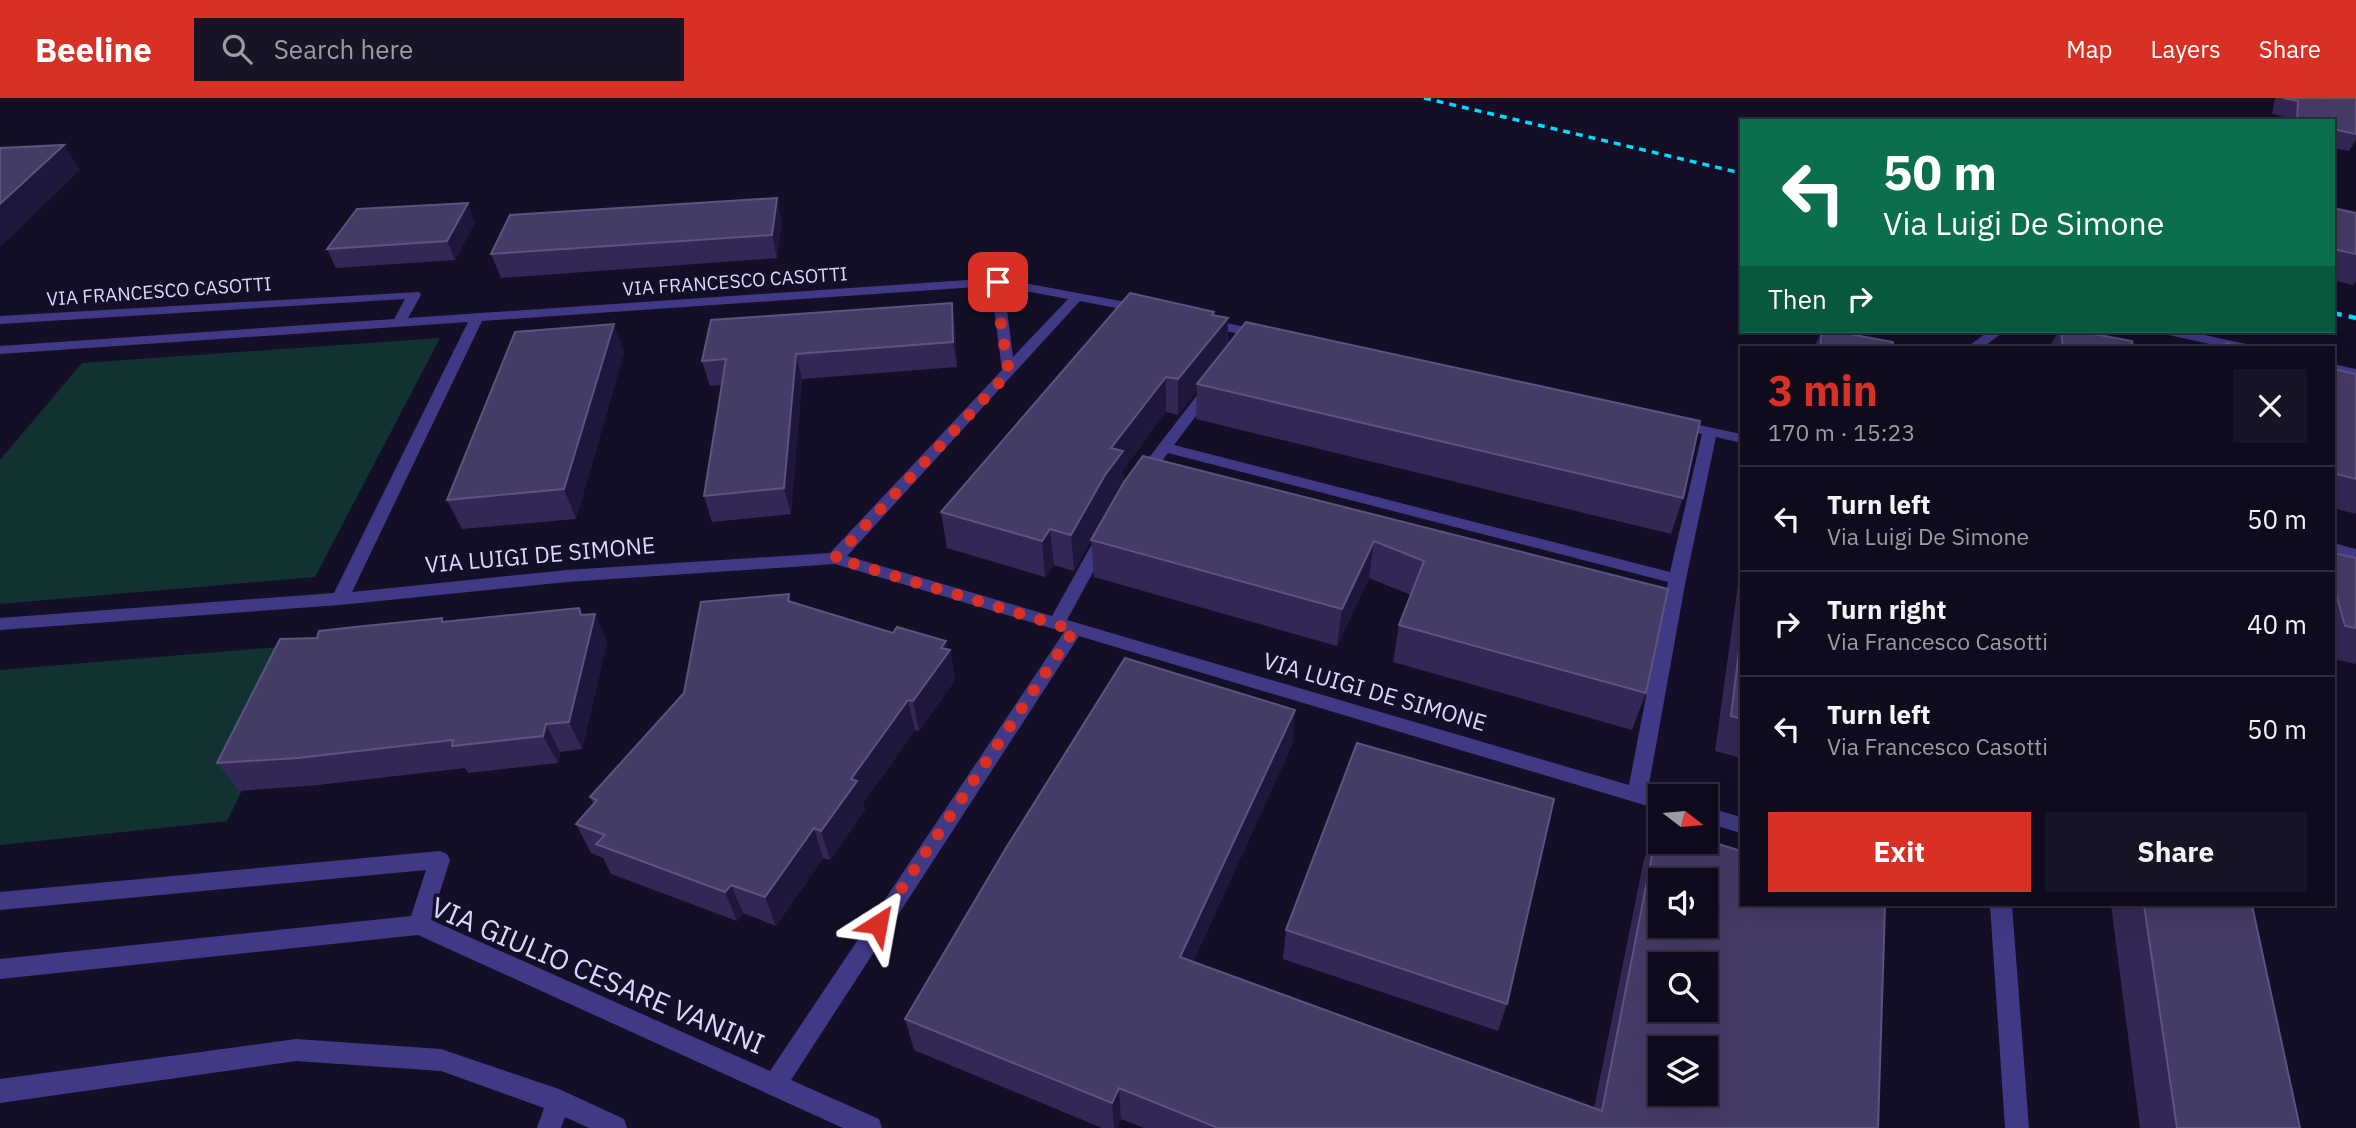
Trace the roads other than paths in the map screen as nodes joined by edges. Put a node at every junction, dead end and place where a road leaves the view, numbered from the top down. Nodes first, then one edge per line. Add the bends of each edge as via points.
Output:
1 (998, 282) junction
2 (1078, 296) junction
3 (1159, 313) edge
4 (1186, 318) edge
5 (476, 319) junction
6 (0, 320) edge
7 (398, 324) junction
8 (1995, 333) edge
9 (2178, 333) edge
10 (1280, 339) edge
11 (1976, 346) edge
12 (2237, 346) edge
13 (0, 350) edge
14 (2335, 368) edge
15 (1009, 372) junction
16 (2356, 373) edge
17 (1220, 374) edge
18 (1656, 420) edge
19 (1710, 431) junction
20 (1740, 438) edge
21 (1163, 447) junction
22 (1136, 486) edge
23 (1109, 528) edge
24 (2335, 549) edge
25 (2356, 555) edge
26 (835, 558) junction
27 (1677, 579) junction
28 (340, 598) junction
29 (0, 624) edge
30 (1065, 628) junction
31 (1637, 795) junction
32 (1648, 798) edge
33 (1718, 818) edge
34 (1740, 825) edge
35 (0, 901) edge
36 (2001, 906) edge
37 (419, 925) junction
38 (0, 969) edge
39 (775, 1084) junction
40 (0, 1091) edge
41 (559, 1101) junction
42 (549, 1128) edge
43 (615, 1128) edge
44 (870, 1128) edge
45 (2017, 1128) edge

1 - 2 street, VIA FRANCESCO CASOTTI
1 - 5 street, VIA FRANCESCO CASOTTI
1 - 15 street
2 - 3 street, VIA FRANCESCO CASOTTI
2 - 15 street
4 - 10 street via 1249,338
5 - 7 street, VIA FRANCESCO CASOTTI
5 - 28 street
6 - 7 street, VIA FRANCESCO CASOTTI via 414,295
7 - 13 street, VIA FRANCESCO CASOTTI
8 - 11 street
9 - 12 street
14 - 16 street
15 - 26 street
17 - 21 street
18 - 19 street
19 - 20 street
19 - 27 street
21 - 22 street
21 - 27 street
23 - 30 street
24 - 25 street
26 - 28 street, VIA LUIGI DE SIMONE via 567,576
26 - 30 street, VIA LUIGI DE SIMONE
27 - 31 street
28 - 29 street, VIA LUIGI DE SIMONE
30 - 31 street, VIA LUIGI DE SIMONE
30 - 39 street
31 - 32 street, VIA LUIGI DE SIMONE
33 - 34 street
35 - 37 street via 440,860
36 - 45 street
37 - 38 street, VIA GIULIO CESARE VANINI
37 - 39 street, VIA GIULIO CESARE VANINI
39 - 44 street, VIA GIULIO CESARE VANINI
40 - 41 street via 296,1050 441,1060
41 - 42 street
41 - 43 street

